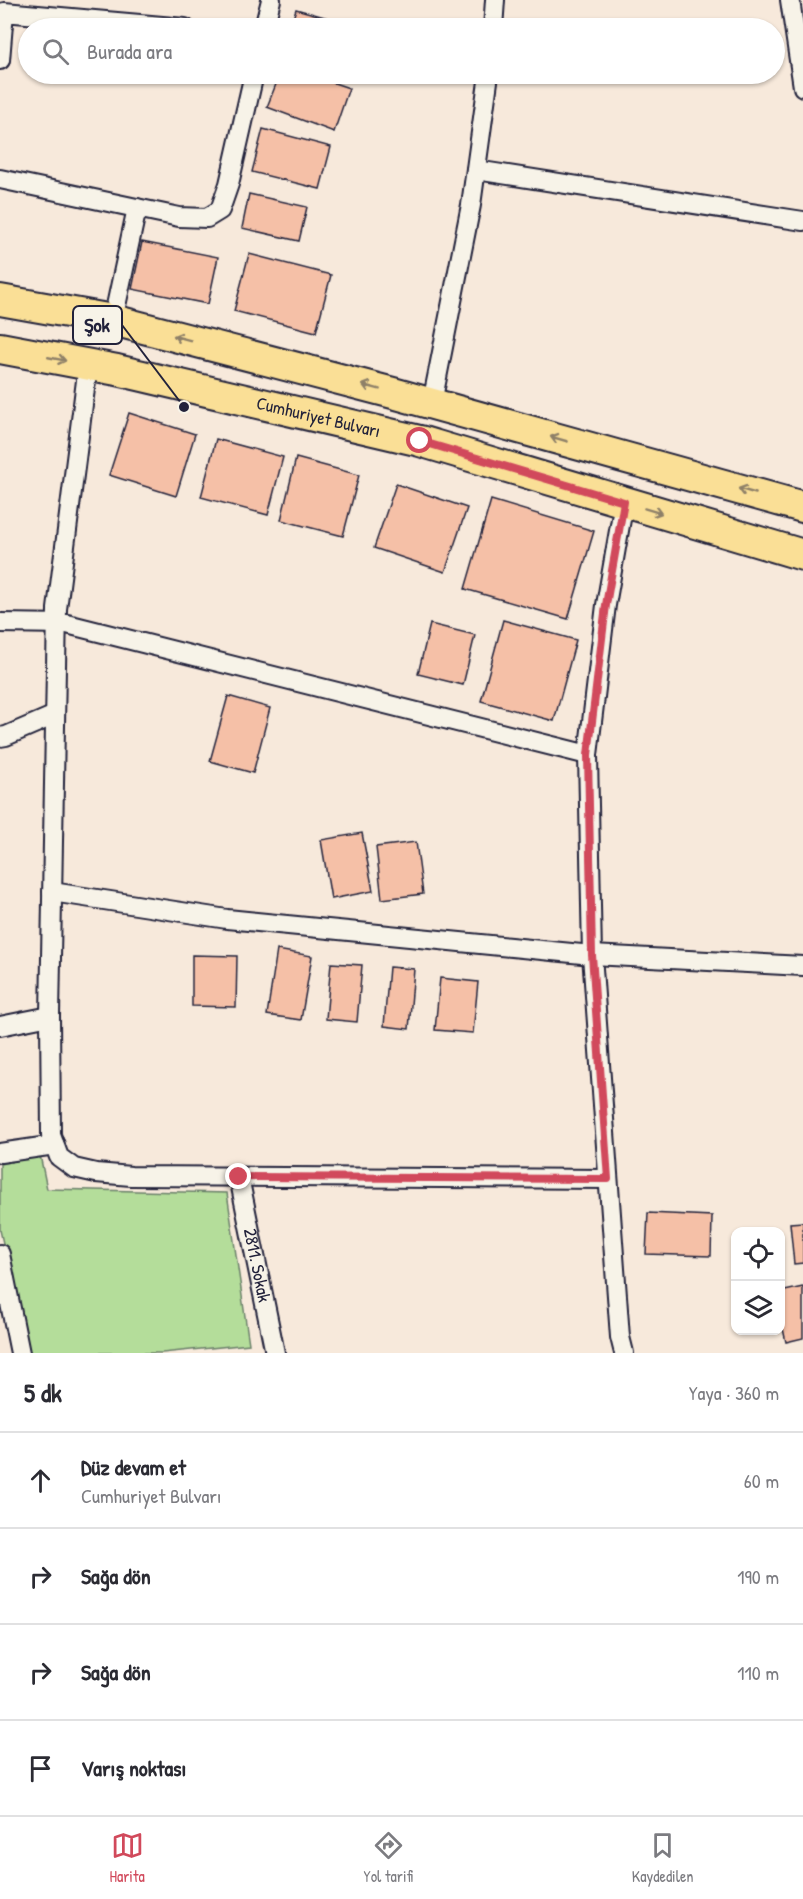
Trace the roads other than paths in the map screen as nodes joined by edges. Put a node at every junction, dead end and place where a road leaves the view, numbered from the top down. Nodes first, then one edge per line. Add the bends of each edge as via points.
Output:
1 (271, 0) edge
2 (495, 0) edge
3 (790, 0) edge
4 (4, 6) edge
5 (103, 18) edge
6 (266, 18) edge
7 (494, 18) edge
8 (0, 60) edge
9 (252, 84) edge
10 (488, 84) edge
11 (803, 87) edge
12 (476, 170) junction
13 (0, 179) edge
14 (137, 208) junction
15 (803, 221) edge
16 (0, 300) edge
17 (113, 320) junction
18 (0, 348) edge
19 (88, 365) junction
20 (432, 404) junction
21 (624, 502) junction
22 (803, 507) edge
23 (803, 555) edge
24 (0, 623) edge
25 (57, 624) junction
26 (55, 715) junction
27 (0, 737) edge
28 (588, 755) junction
29 (52, 892) junction
30 (592, 955) junction
31 (803, 966) edge
32 (50, 1016) junction
33 (0, 1026) edge
34 (55, 1145) junction
35 (0, 1153) edge
36 (239, 1177) junction
37 (608, 1179) junction
38 (0, 1254) edge
39 (20, 1353) edge
40 (275, 1353) edge
41 (624, 1353) edge

1 - 6 street
2 - 7 street
3 - 11 street
4 - 5 street
4 - 8 street
9 - 14 street via 220,210 207,218 198,218
10 - 12 street
12 - 15 street
12 - 20 street
13 - 14 street
14 - 17 street
16 - 17 main road
20 -> 17 main road
18 -> 19 main road, Cumhuriyet Bulvarı
19 - 21 main road, Cumhuriyet Bulvarı via 420,441
19 - 25 street
22 -> 20 main road
21 -> 23 main road, Cumhuriyet Bulvarı
21 - 28 street via 606,605
24 - 25 street
25 - 26 street
25 - 28 street
26 - 27 street
26 - 29 street
28 - 30 street
29 - 30 street via 226,919
29 - 32 street
30 - 31 street
30 - 37 street
32 - 33 street
32 - 34 street via 51,1135
34 - 35 street
34 - 36 street via 59,1157 74,1168 96,1173
36 - 37 street
36 - 40 street, 2811. Sokak
37 - 41 street
38 - 39 street

